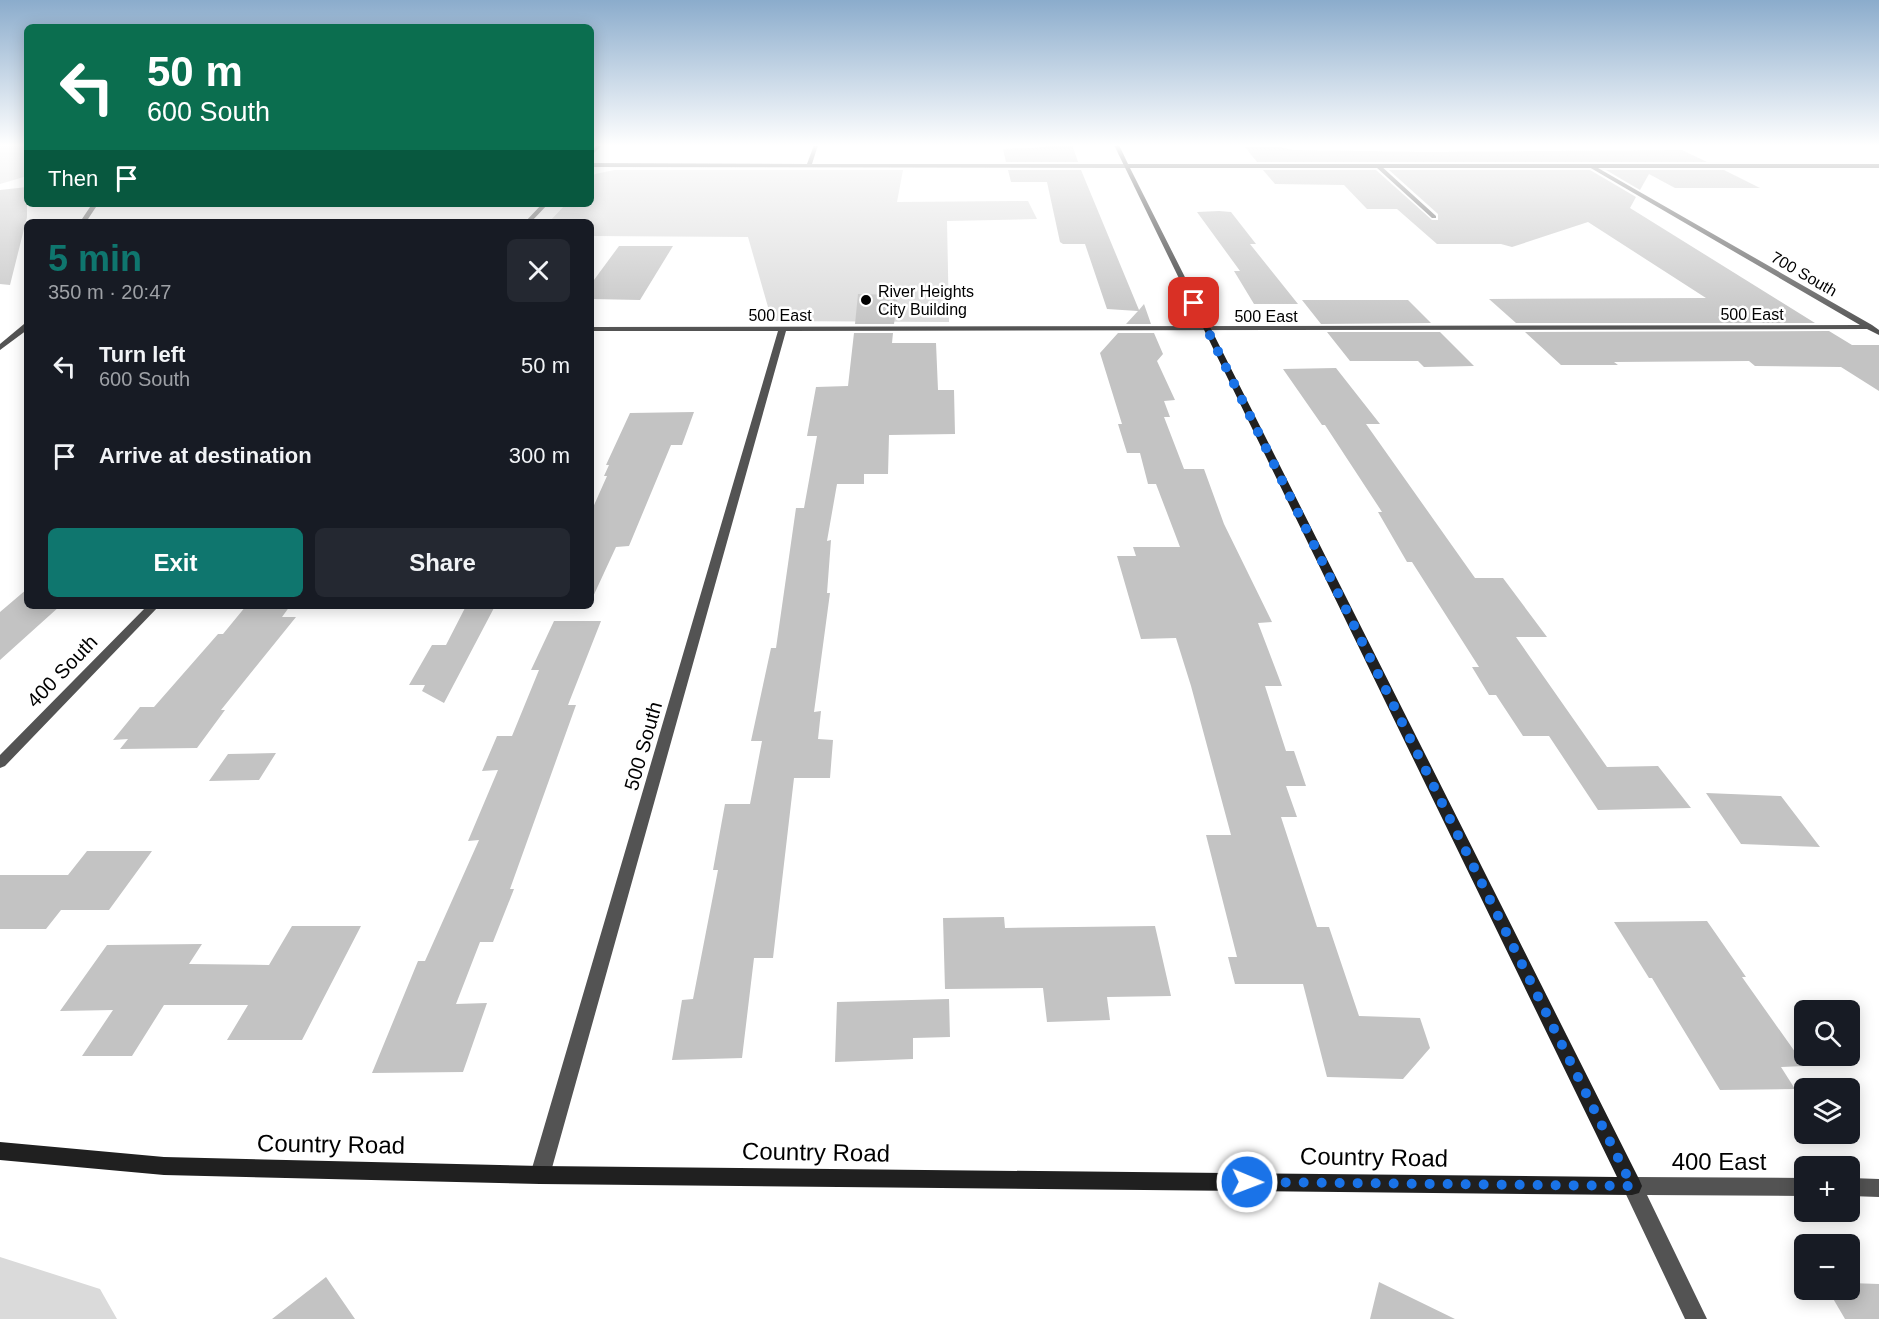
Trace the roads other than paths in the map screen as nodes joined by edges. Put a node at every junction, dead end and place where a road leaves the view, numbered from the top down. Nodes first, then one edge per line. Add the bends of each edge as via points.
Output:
1 (542, 207) edge
2 (1146, 207) edge
3 (1423, 207) edge
4 (1661, 207) edge
5 (1434, 217) dead end
6 (531, 219) edge
7 (1869, 327) junction
8 (783, 328) junction
9 (594, 329) edge
10 (24, 330) edge
11 (1207, 330) junction
12 (1879, 333) edge
13 (0, 348) edge
14 (150, 609) edge
15 (0, 763) edge
16 (0, 1151) edge
17 (540, 1175) junction
18 (1632, 1186) junction
19 (1794, 1187) edge
20 (1860, 1187) edge
21 (1879, 1188) edge
22 (1696, 1319) edge

1 - 6 street
2 - 11 street
3 - 5 street
4 - 7 street, 700 South
7 - 11 street, 500 East
7 - 12 street, 700 South
8 - 9 street, 500 East
8 - 11 street, 500 East
8 - 17 street, 500 South
10 - 13 street
11 - 18 street
14 - 15 street, 400 South
16 - 17 street, Country Road via 164,1166
17 - 18 street, Country Road
18 - 19 street, 400 East
18 - 22 street
20 - 21 street

